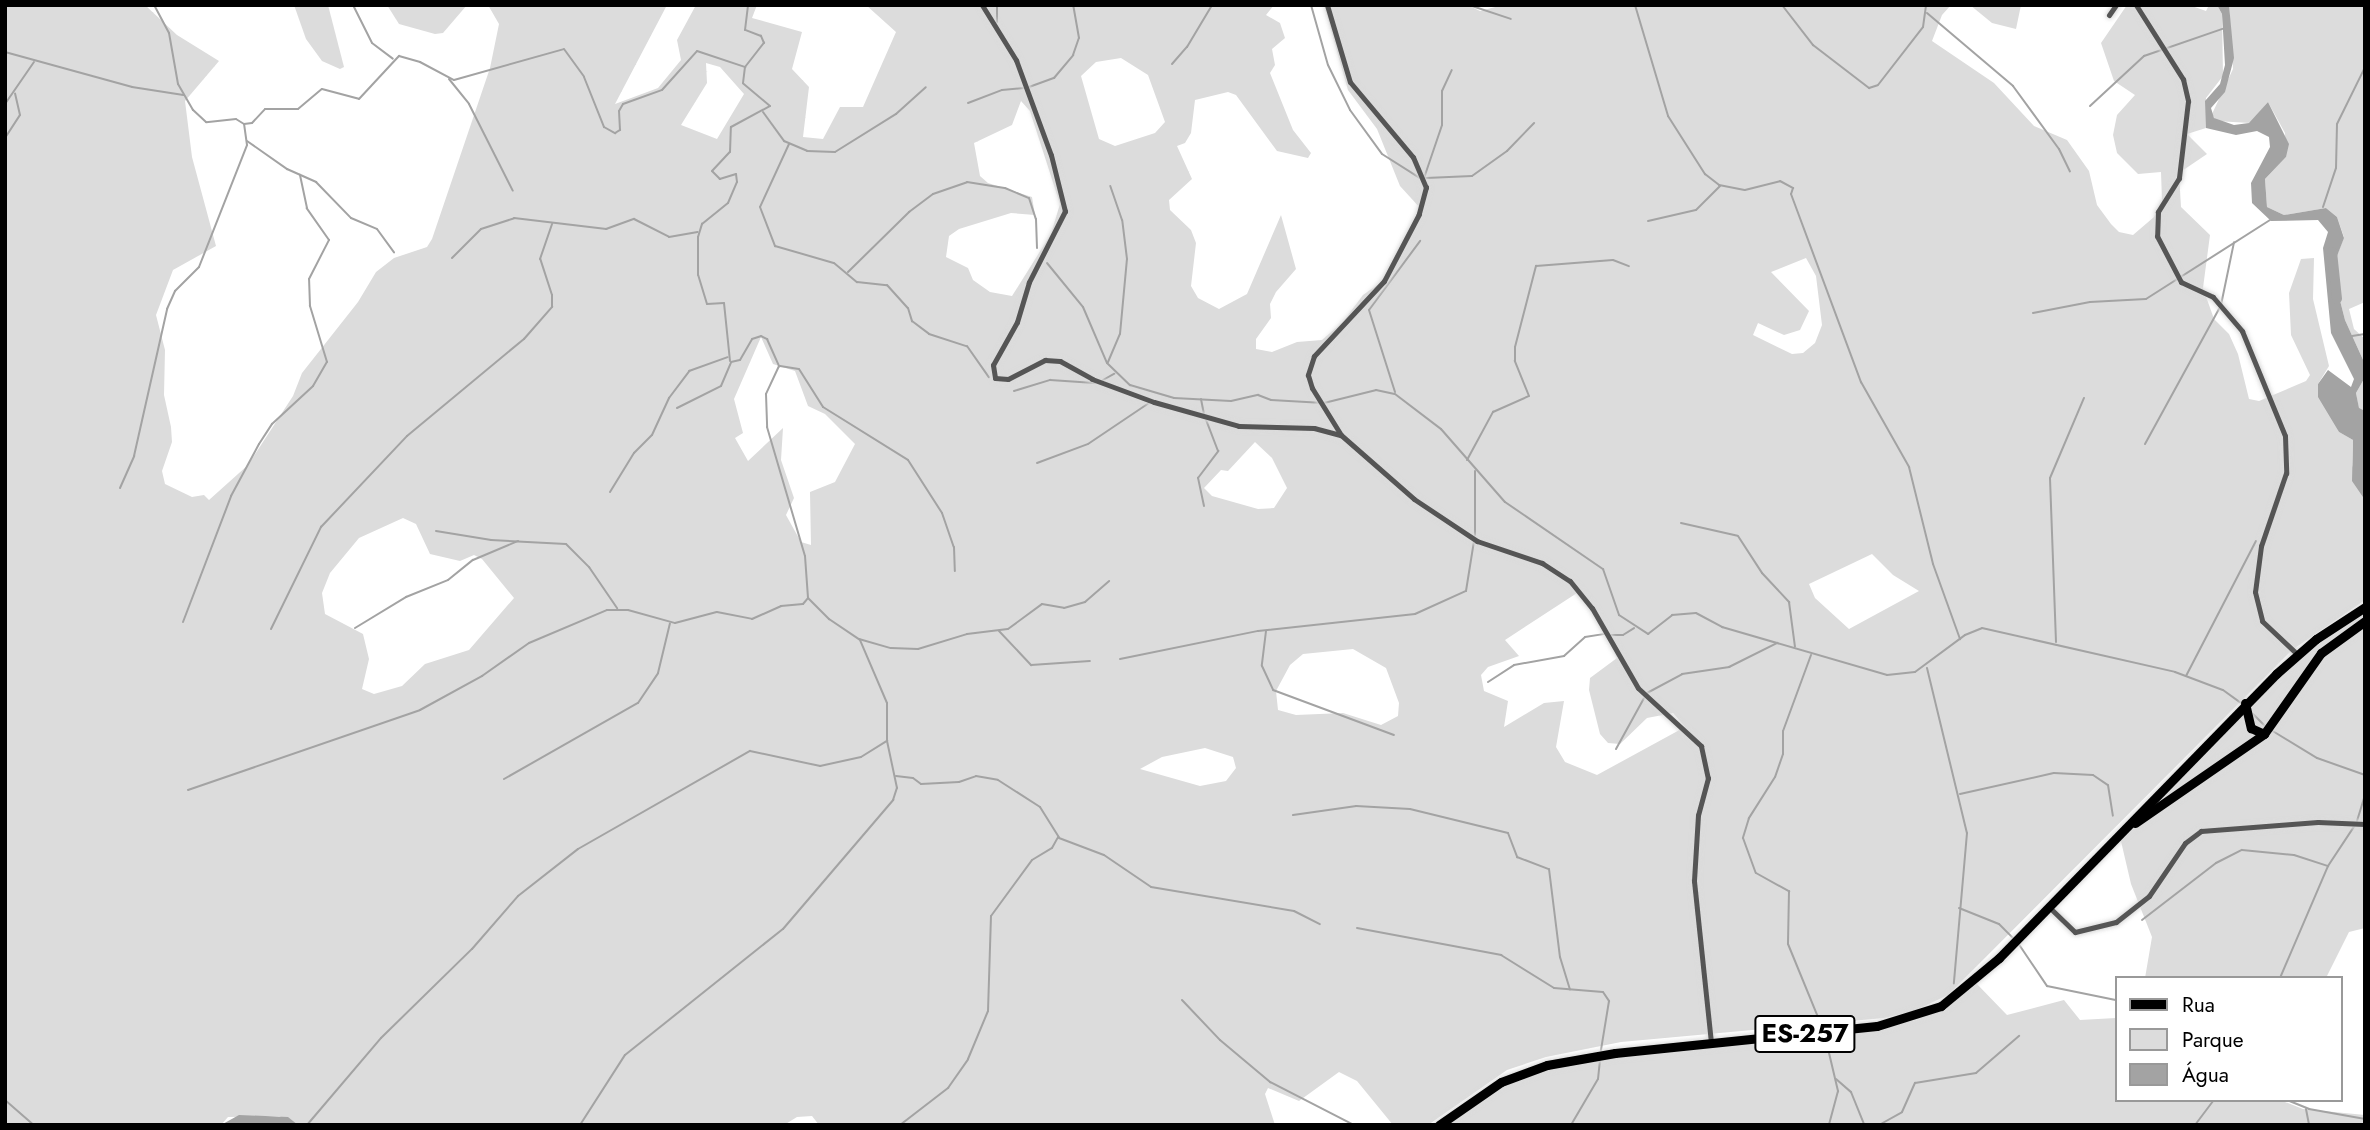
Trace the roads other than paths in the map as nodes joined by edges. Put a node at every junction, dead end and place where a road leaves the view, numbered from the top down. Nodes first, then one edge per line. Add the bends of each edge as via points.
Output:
1 (982, 5) edge
2 (1327, 5) edge
3 (2116, 5) edge
4 (2136, 5) edge
5 (2109, 15) dead end
6 (1341, 435) junction
7 (2365, 607) edge
8 (2365, 621) edge
9 (2297, 654) junction
10 (2245, 704) junction
11 (2264, 734) junction
12 (2365, 824) edge
13 (2118, 837) junction
14 (2049, 907) junction
15 (1711, 1043) junction
16 (1439, 1125) edge

1 - 6 street via 1016,60 1051,155 1065,211 1029,282 1017,322 993,365 995,378 1008,379 1045,360 1060,361 1144,399 1239,426 1314,428
2 - 6 street via 1350,82 1413,157 1426,187 1413,226 1384,281 1314,356 1309,381
3 - 5 street
4 - 9 street via 2183,79 2188,101 2179,178 2158,212 2157,236 2181,282 2213,297 2242,331 2285,436 2286,473 2261,546 2255,592 2262,621
6 - 15 street via 1443,520 1488,546 1542,563 1570,581 1592,608 1638,688 1701,746 1708,769 1698,815 1694,881
7 - 9 main road, ES-257
8 - 11 main road, ES-257 via 2322,653
9 - 10 main road, ES-257
10 - 11 main road via 2248,724
10 - 13 main road, ES-257
11 - 13 main road, ES-257
12 - 14 street via 2318,822 2201,831 2185,843 2150,896 2116,922 2075,932
13 - 14 main road, ES-257
14 - 15 main road, ES-257 via 1964,990 1923,1014 1877,1026
15 - 16 main road, ES-257 via 1615,1053 1532,1069 1501,1082

